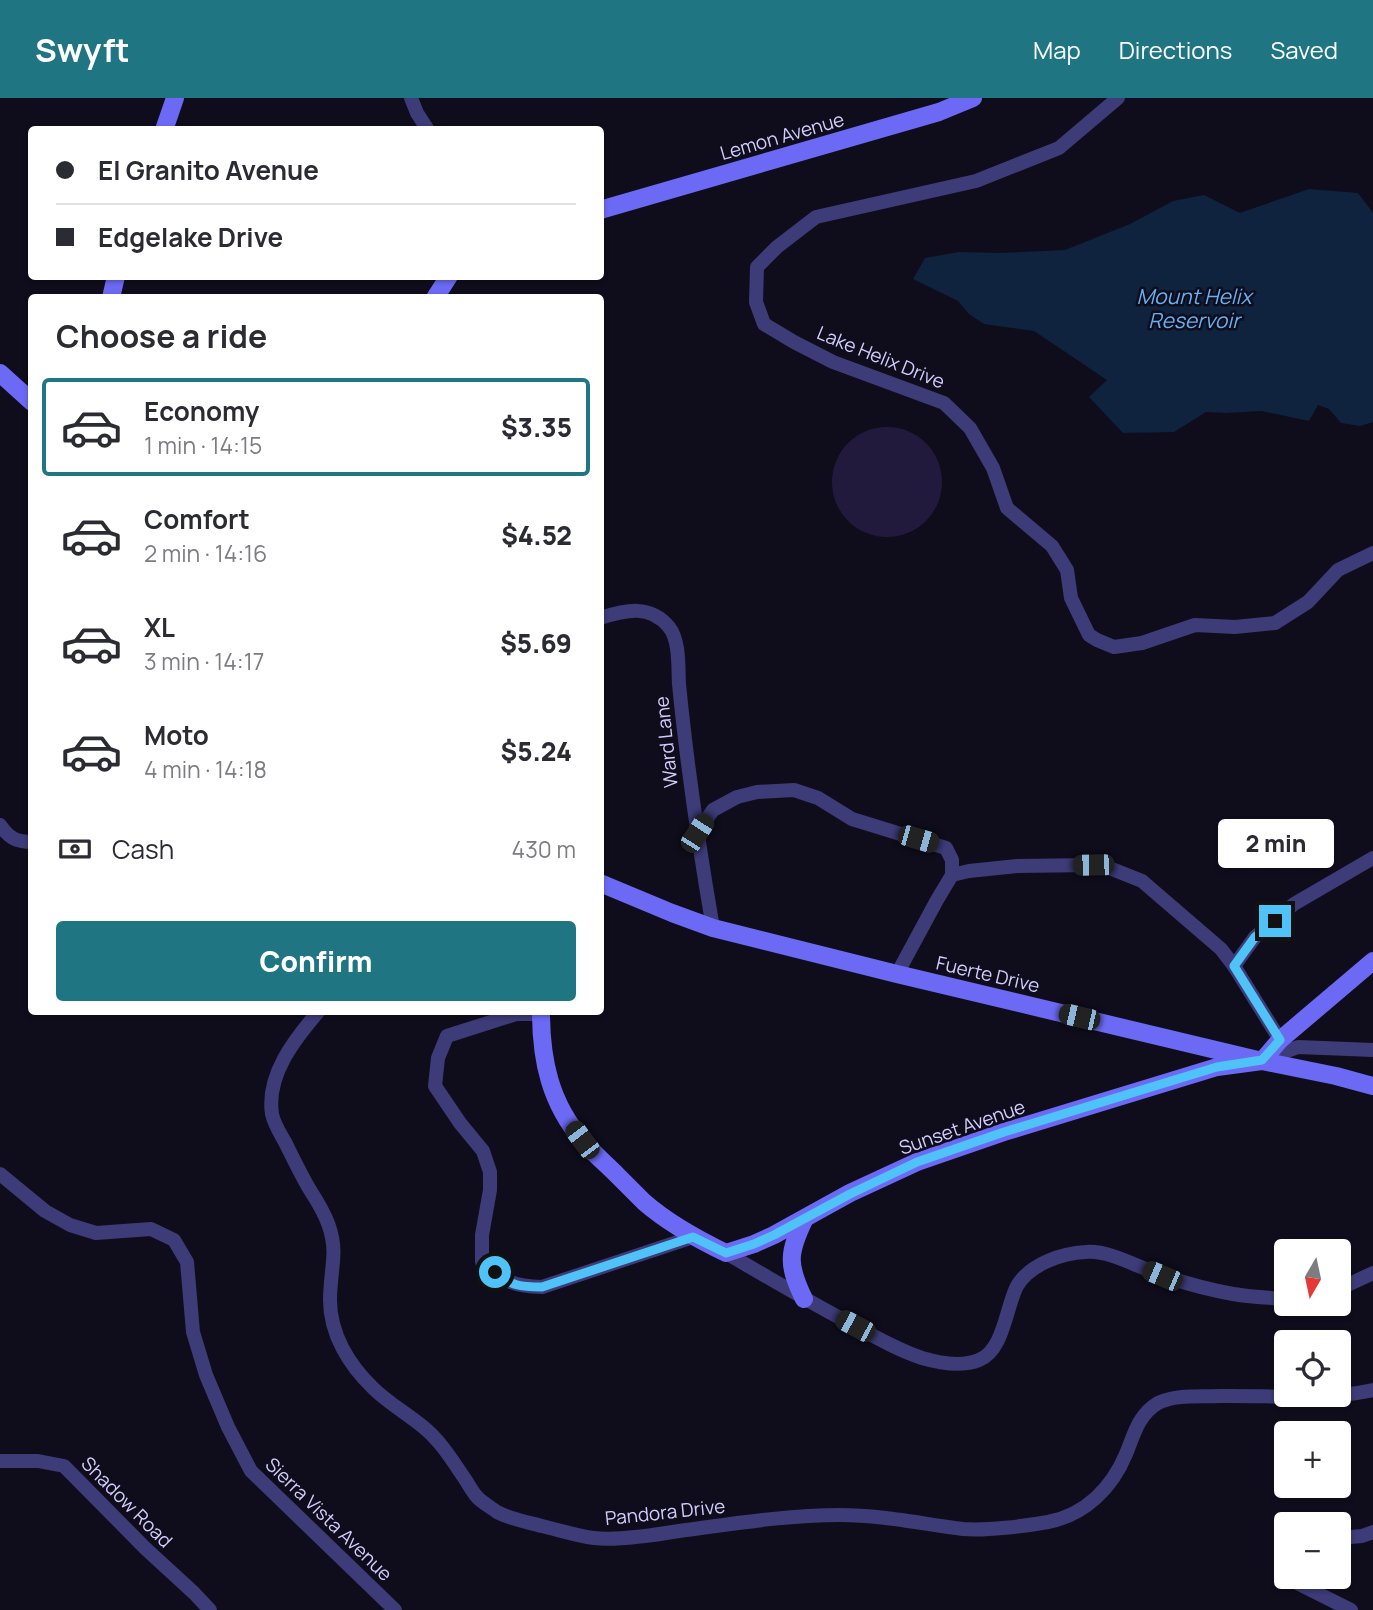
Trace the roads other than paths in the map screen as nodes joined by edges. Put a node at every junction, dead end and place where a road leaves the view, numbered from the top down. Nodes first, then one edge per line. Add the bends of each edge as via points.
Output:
1 (175, 98) edge
2 (411, 98) edge
3 (973, 98) edge
4 (1118, 98) edge
5 (165, 126) edge
6 (425, 126) edge
7 (604, 209) edge
8 (0, 373) edge
9 (28, 398) edge
10 (1373, 553) edge
11 (604, 617) edge
12 (0, 825) edge
13 (697, 833) junction
14 (28, 842) edge
15 (1373, 858) edge
16 (953, 875) junction
17 (604, 885) edge
18 (713, 928) junction
19 (1373, 961) edge
20 (1234, 966) junction
21 (897, 974) junction
22 (315, 1015) edge
23 (513, 1015) edge
24 (541, 1015) edge
25 (1280, 1040) junction
26 (1373, 1050) edge
27 (1262, 1060) junction
28 (1373, 1086) edge
29 (0, 1174) edge
30 (805, 1218) junction
31 (693, 1237) junction
32 (726, 1253) junction
33 (1373, 1273) edge
34 (1351, 1283) edge
35 (1274, 1298) edge
36 (804, 1299) junction
37 (1373, 1390) edge
38 (0, 1461) edge
39 (1373, 1532) edge
40 (1351, 1537) edge
41 (1309, 1589) edge
42 (210, 1610) edge
43 (395, 1610) edge
44 (1351, 1610) edge

1 - 5 main road
2 - 6 street
3 - 7 main road, Lemon Avenue via 939,112
4 - 10 street, Lake Helix Drive via 1059,148 976,181 816,217 757,267 756,302 764,324 833,362 944,403 970,428 993,468 1006,508 1052,546 1068,570 1070,598 1089,635 1114,647 1195,625 1235,628 1275,623 1308,602 1338,570
8 - 9 main road
11 - 13 street, Ward Lane via 639,610 650,612 670,628 676,645
12 - 14 street via 7,836
13 - 16 street via 713,810 737,797 794,790 818,798 852,820 946,848 953,860
13 - 18 street, Ward Lane
15 - 20 street via 1294,904 1255,937
16 - 20 street via 1017,866 1112,869 1142,881 1222,949
16 - 21 street
17 - 18 main road, Fuerte Drive
18 - 21 main road, Fuerte Drive
19 - 25 main road
20 - 25 street
21 - 27 main road, Fuerte Drive
22 - 37 street, Pandora Drive via 285,1056 271,1101 272,1117 333,1234 333,1325 342,1348 374,1390 425,1428 479,1499 500,1514 597,1539 842,1515 967,1529 1049,1522 1084,1508 1100,1495 1115,1476 1145,1414 1163,1401 1181,1397 1325,1397
23 - 31 street via 447,1036 438,1058 435,1086 483,1151 490,1172 482,1262 508,1282 542,1287
24 - 31 main road via 548,1077 571,1126 646,1203
25 - 27 main road
26 - 27 street, Sunset Avenue via 1297,1047
27 - 28 main road, Fuerte Drive
27 - 30 main road, Sunset Avenue via 1217,1067 960,1147 917,1162
29 - 43 street, Sierra Vista Avenue via 70,1225 96,1233 151,1229 174,1240 187,1262 193,1332 206,1375 251,1471
30 - 32 main road, Sunset Avenue
30 - 36 main road via 791,1262
31 - 32 main road
32 - 36 street
33 - 34 street
35 - 36 street via 1188,1283 1099,1252 1073,1254 1040,1265 1018,1285 990,1352 981,1360 950,1364 895,1348
38 - 42 street, Shadow Road via 64,1466
39 - 40 street
41 - 44 street

